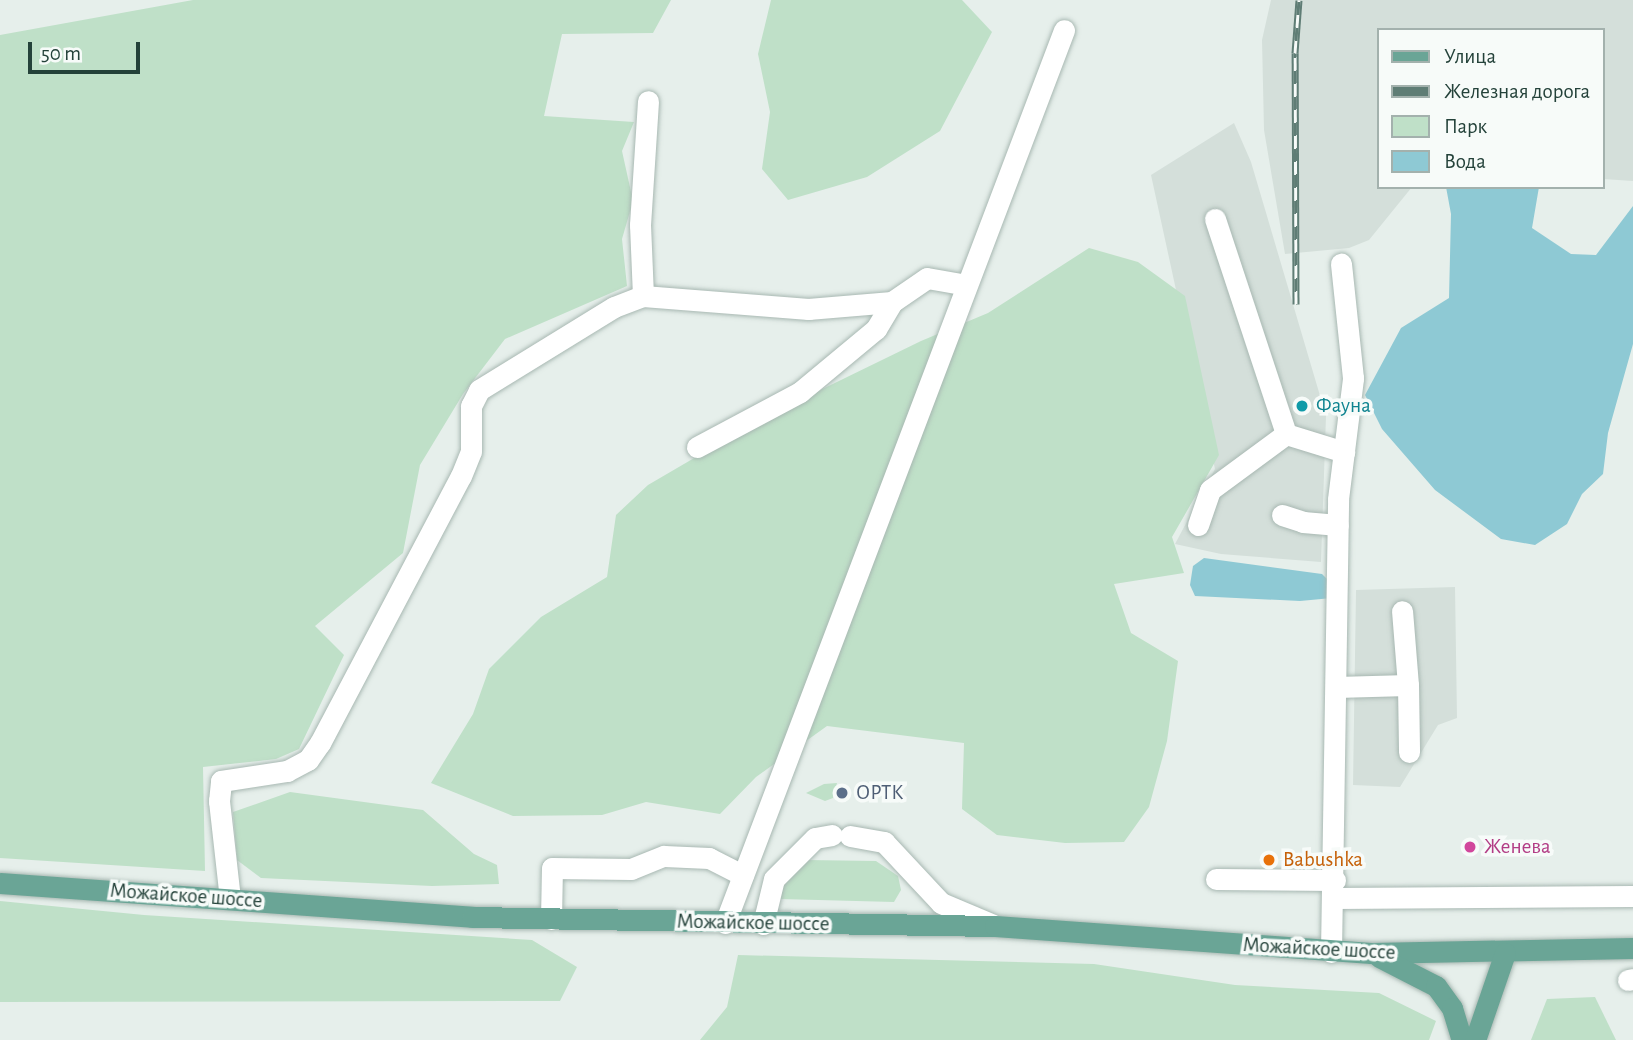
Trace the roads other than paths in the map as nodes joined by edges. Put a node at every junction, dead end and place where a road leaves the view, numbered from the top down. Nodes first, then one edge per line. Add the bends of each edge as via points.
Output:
1 (1064, 30) dead end
2 (648, 101) dead end
3 (1215, 219) dead end
4 (1342, 264) dead end
5 (965, 285) junction
6 (643, 296) junction
7 (892, 302) junction
8 (1286, 434) junction
9 (697, 447) dead end
10 (1343, 452) junction
11 (1282, 515) dead end
12 (1198, 525) dead end
13 (1338, 525) junction
14 (1402, 611) dead end
15 (1408, 685) junction
16 (1336, 687) junction
17 (1409, 751) dead end
18 (743, 875) junction
19 (1216, 879) dead end
20 (0, 883) edge
21 (1334, 889) junction
22 (1633, 896) edge
23 (230, 899) junction
24 (551, 919) junction
25 (725, 923) junction
26 (764, 924) junction
27 (995, 926) junction
28 (1633, 948) edge
29 (1331, 952) junction
30 (1371, 953) junction
31 (1505, 953) junction
32 (1462, 1040) edge
33 (1475, 1040) edge

1 - 5 lane
2 - 6 lane via 640,225
3 - 8 lane
4 - 10 lane via 1353,378
5 - 7 lane via 927,278
5 - 18 lane
6 - 7 lane via 808,309
6 - 23 lane via 614,307 479,390 471,406 471,451 461,476 320,743 308,760 287,771 221,781 219,801
7 - 9 lane via 876,328 800,392
8 - 10 lane
8 - 12 lane via 1210,490
10 - 13 lane
11 - 13 lane
13 - 16 lane
14 - 15 lane
15 - 16 lane
15 - 17 lane
16 - 21 lane
18 - 24 lane via 717,861 664,856 631,870 552,868
18 - 25 lane
19 - 21 lane
20 - 23 main road, Можайское шоссе
21 - 22 lane
21 - 29 lane
23 - 24 main road, Можайское шоссе
24 - 25 main road, Можайское шоссе
25 - 26 main road, Можайское шоссе
26 - 27 main road, Можайское шоссе
26 - 27 lane via 774,879 815,838 841,836 884,842 940,903
27 - 29 main road, Можайское шоссе
28 - 31 main road, Можайское шоссе
29 - 30 main road, Можайское шоссе
30 - 31 main road, Можайское шоссе
30 - 32 main road via 1436,986 1452,1008
31 - 33 main road

